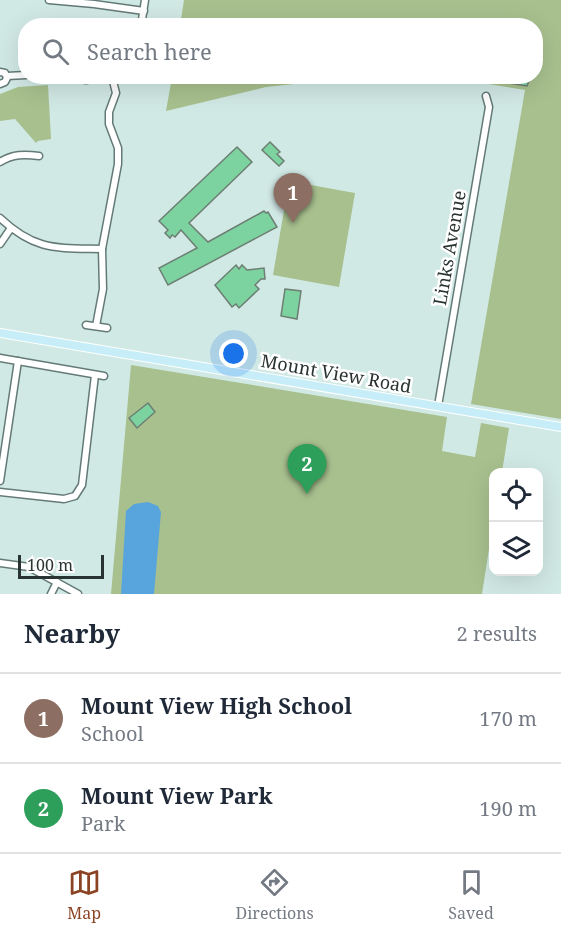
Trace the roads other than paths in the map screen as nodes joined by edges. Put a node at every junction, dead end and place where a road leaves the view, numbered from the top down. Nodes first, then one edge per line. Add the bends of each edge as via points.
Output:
1 (49, 0) edge
2 (145, 0) edge
3 (144, 11) junction
4 (143, 18) edge
5 (0, 72) edge
6 (18, 75) edge
7 (7, 76) junction
8 (0, 84) edge
9 (112, 84) edge
10 (486, 96) dead end
11 (39, 156) dead end
12 (0, 162) edge
13 (0, 218) edge
14 (11, 228) junction
15 (0, 244) edge
16 (102, 249) junction
17 (86, 325) dead end
18 (96, 326) junction
19 (107, 328) dead end
20 (0, 333) edge
21 (0, 358) edge
22 (18, 361) junction
23 (95, 375) junction
24 (104, 376) dead end
25 (438, 406) junction
26 (561, 427) edge
27 (0, 432) edge
28 (8, 433) junction
29 (0, 481) edge
30 (0, 492) edge
31 (0, 563) edge
32 (57, 582) junction
33 (51, 594) edge
34 (78, 594) edge

1 - 3 street
2 - 3 street
3 - 4 street
5 - 7 street
6 - 7 street
7 - 8 street
9 - 16 street via 116,93 109,124 118,148 118,164
10 - 25 street, Links Avenue via 489,107
11 - 12 street via 19,154
13 - 14 street
14 - 15 street
14 - 16 street via 47,247
16 - 18 street via 103,289
17 - 18 street
18 - 19 street
20 - 25 main road, Mount View Road
21 - 22 street
22 - 23 street
22 - 28 street
23 - 24 street
23 - 30 street via 82,485 75,496 64,499
25 - 26 main road, Mount View Road
27 - 28 street
28 - 29 street
31 - 32 street via 29,567
32 - 33 street
32 - 34 street

